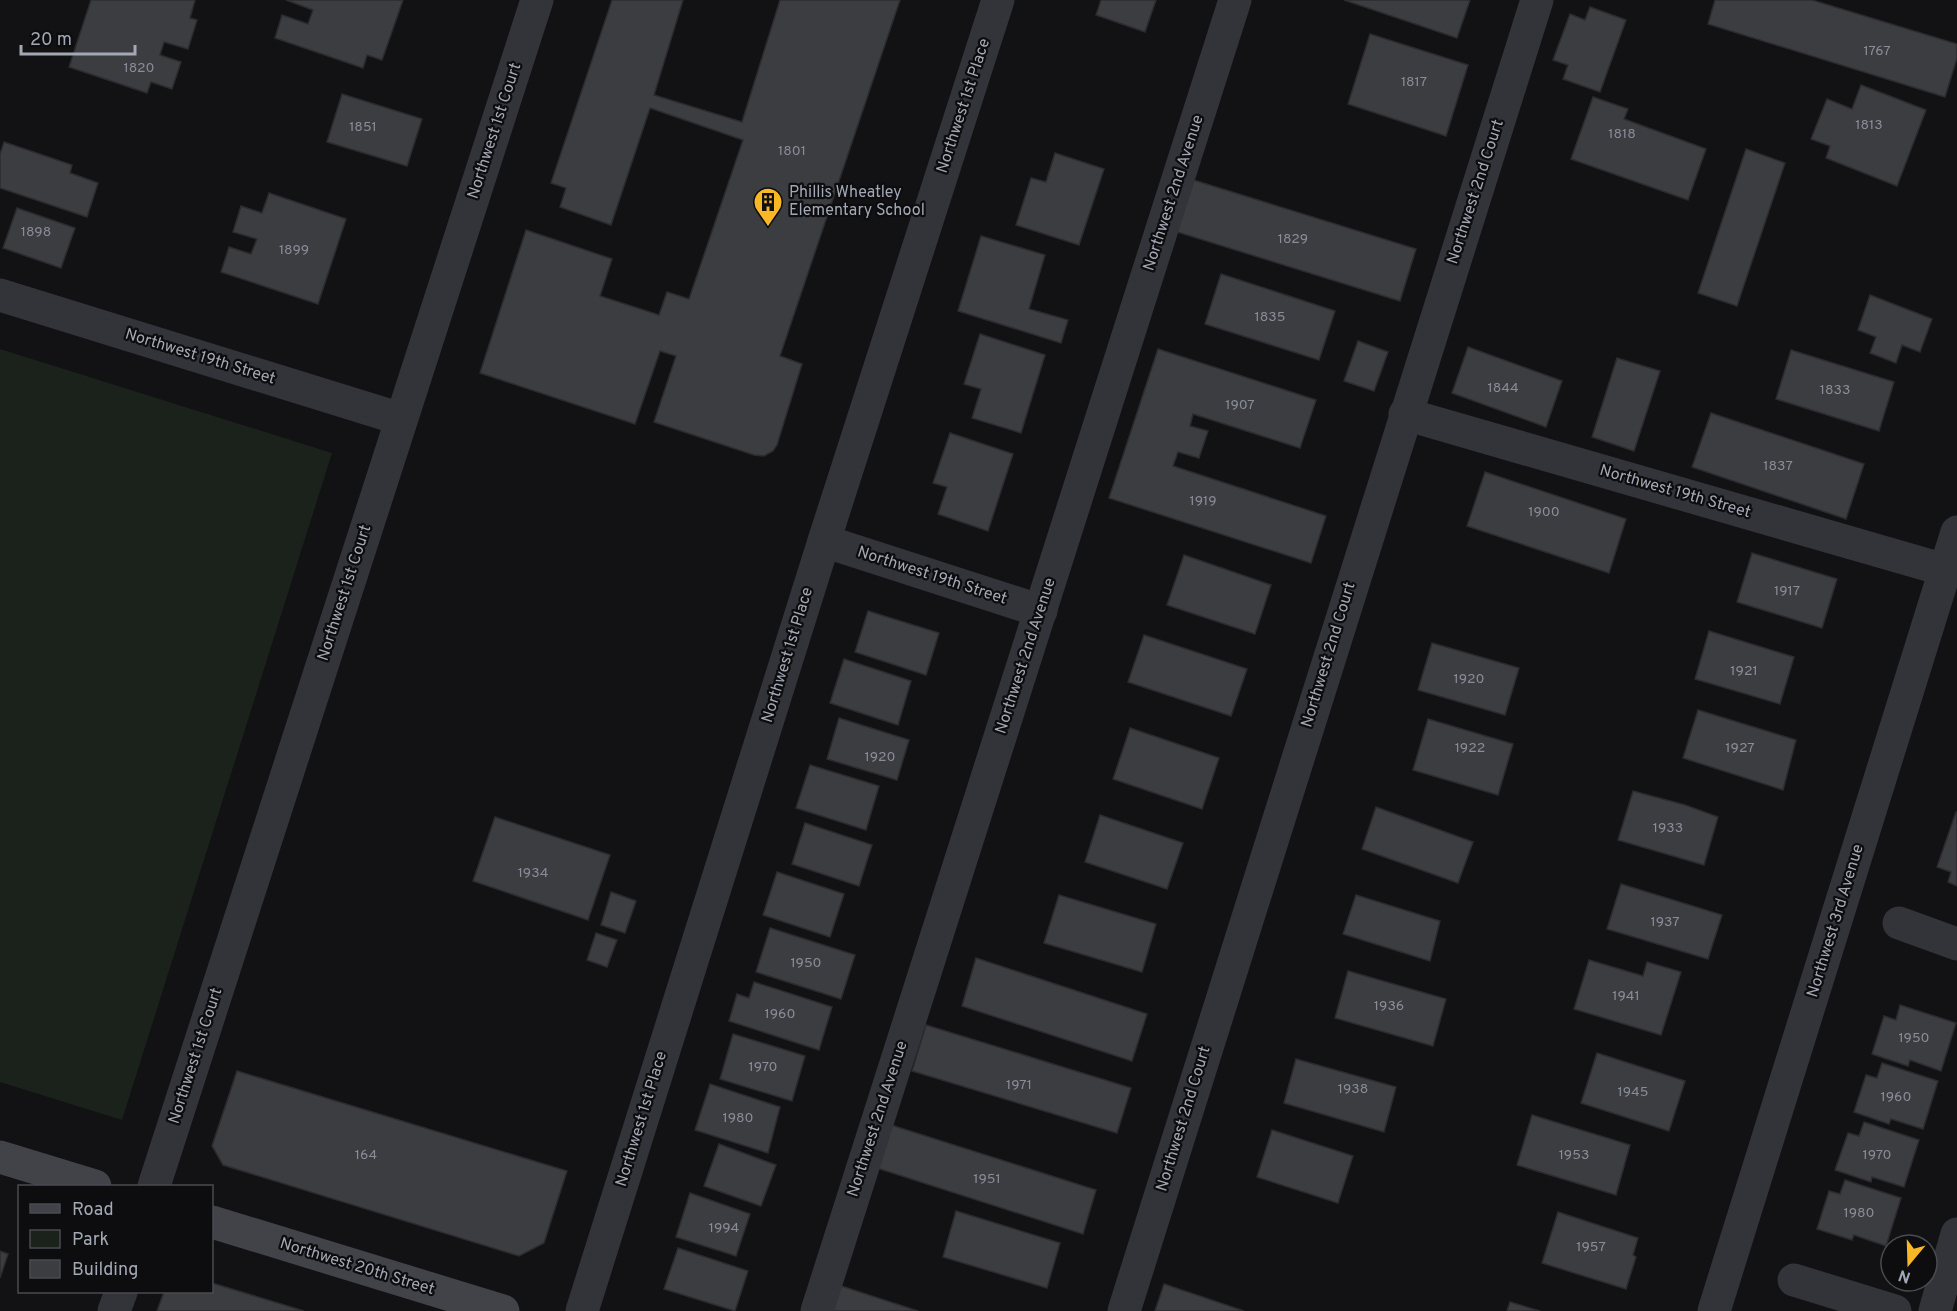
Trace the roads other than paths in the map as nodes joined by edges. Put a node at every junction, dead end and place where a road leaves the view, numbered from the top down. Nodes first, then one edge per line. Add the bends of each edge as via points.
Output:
1 (537, 0) edge
2 (998, 0) edge
3 (1235, 0) edge
4 (1537, 0) edge
5 (0, 295) edge
6 (1405, 414) junction
7 (401, 419) junction
8 (1957, 532) edge
9 (824, 541) junction
10 (1946, 570) junction
11 (1041, 611) junction
12 (1899, 923) dead end
13 (1957, 944) edge
14 (0, 1157) edge
15 (92, 1185) edge
16 (154, 1185) edge
17 (213, 1222) edge
18 (1957, 1234) edge
19 (1794, 1280) dead end
20 (121, 1293) edge
21 (114, 1311) edge
22 (503, 1311) edge
23 (582, 1311) edge
24 (817, 1311) edge
25 (1124, 1311) edge
26 (1714, 1311) edge
27 (1895, 1311) edge
28 (1935, 1311) edge

1 - 7 street, Northwest 1st Court
2 - 9 street, Northwest 1st Place
3 - 11 street, Northwest 2nd Avenue
4 - 6 street, Northwest 2nd Court
5 - 7 street, Northwest 19th Street
6 - 10 street, Northwest 19th Street
6 - 25 street, Northwest 2nd Court
7 - 16 street, Northwest 1st Court
8 - 10 street, Northwest 3rd Avenue
9 - 11 street, Northwest 19th Street
9 - 23 street, Northwest 1st Place
10 - 26 street, Northwest 3rd Avenue
11 - 24 street, Northwest 2nd Avenue
12 - 13 street
14 - 15 main road
17 - 22 main road, Northwest 20th Street
18 - 28 street
19 - 27 street
20 - 21 street

